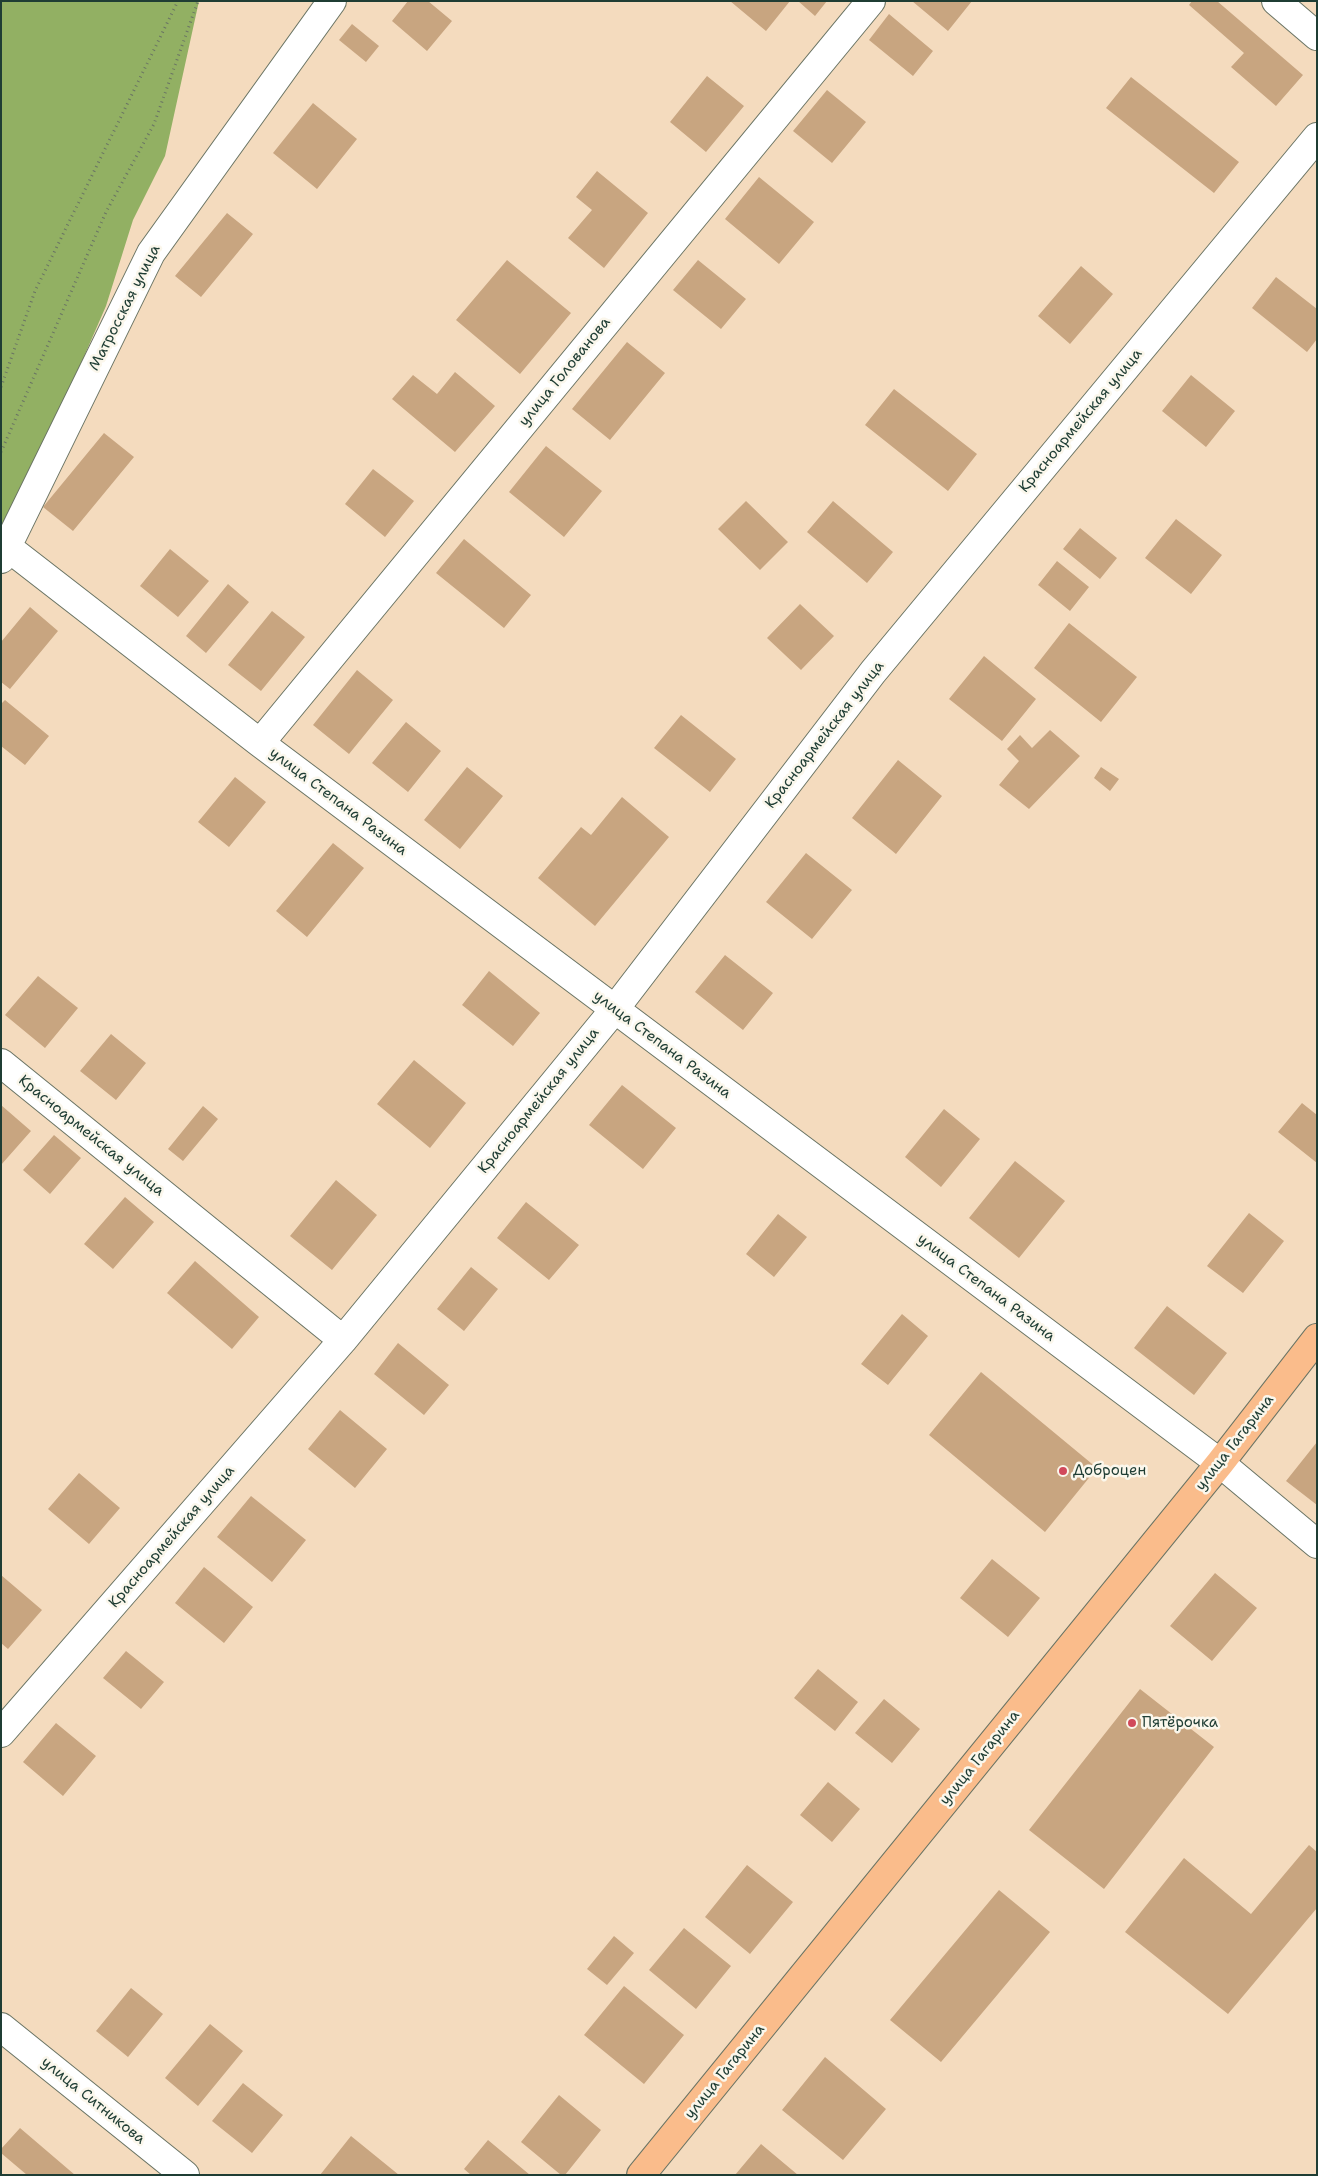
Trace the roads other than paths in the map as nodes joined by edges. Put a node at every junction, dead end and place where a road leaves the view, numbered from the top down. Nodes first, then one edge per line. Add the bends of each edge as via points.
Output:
1 (332, 1) edge
2 (871, 1) edge
3 (1276, 1) edge
4 (1317, 36) edge
5 (1317, 136) edge
6 (4, 552) edge
7 (260, 743) junction
8 (614, 1010) junction
9 (1, 1063) edge
10 (1317, 1338) edge
11 (343, 1340) junction
12 (1220, 1463) junction
13 (1317, 1544) edge
14 (1, 1734) edge
15 (1, 2027) edge
16 (185, 2175) edge
17 (641, 2175) edge

1 - 6 street, Матросская улица via 151,252
2 - 7 street, улица Голованова
3 - 4 street
5 - 8 street, Красноармейская улица via 873,672
6 - 7 street, улица Степана Разина
7 - 8 street, улица Степана Разина
8 - 11 street, Красноармейская улица
8 - 12 street, улица Степана Разина
9 - 11 street, Красноармейская улица
10 - 12 main road, улица Гагарина
11 - 14 street, Красноармейская улица
12 - 13 street, улица Степана Разина
12 - 17 main road, улица Гагарина
15 - 16 street, улица Ситникова

